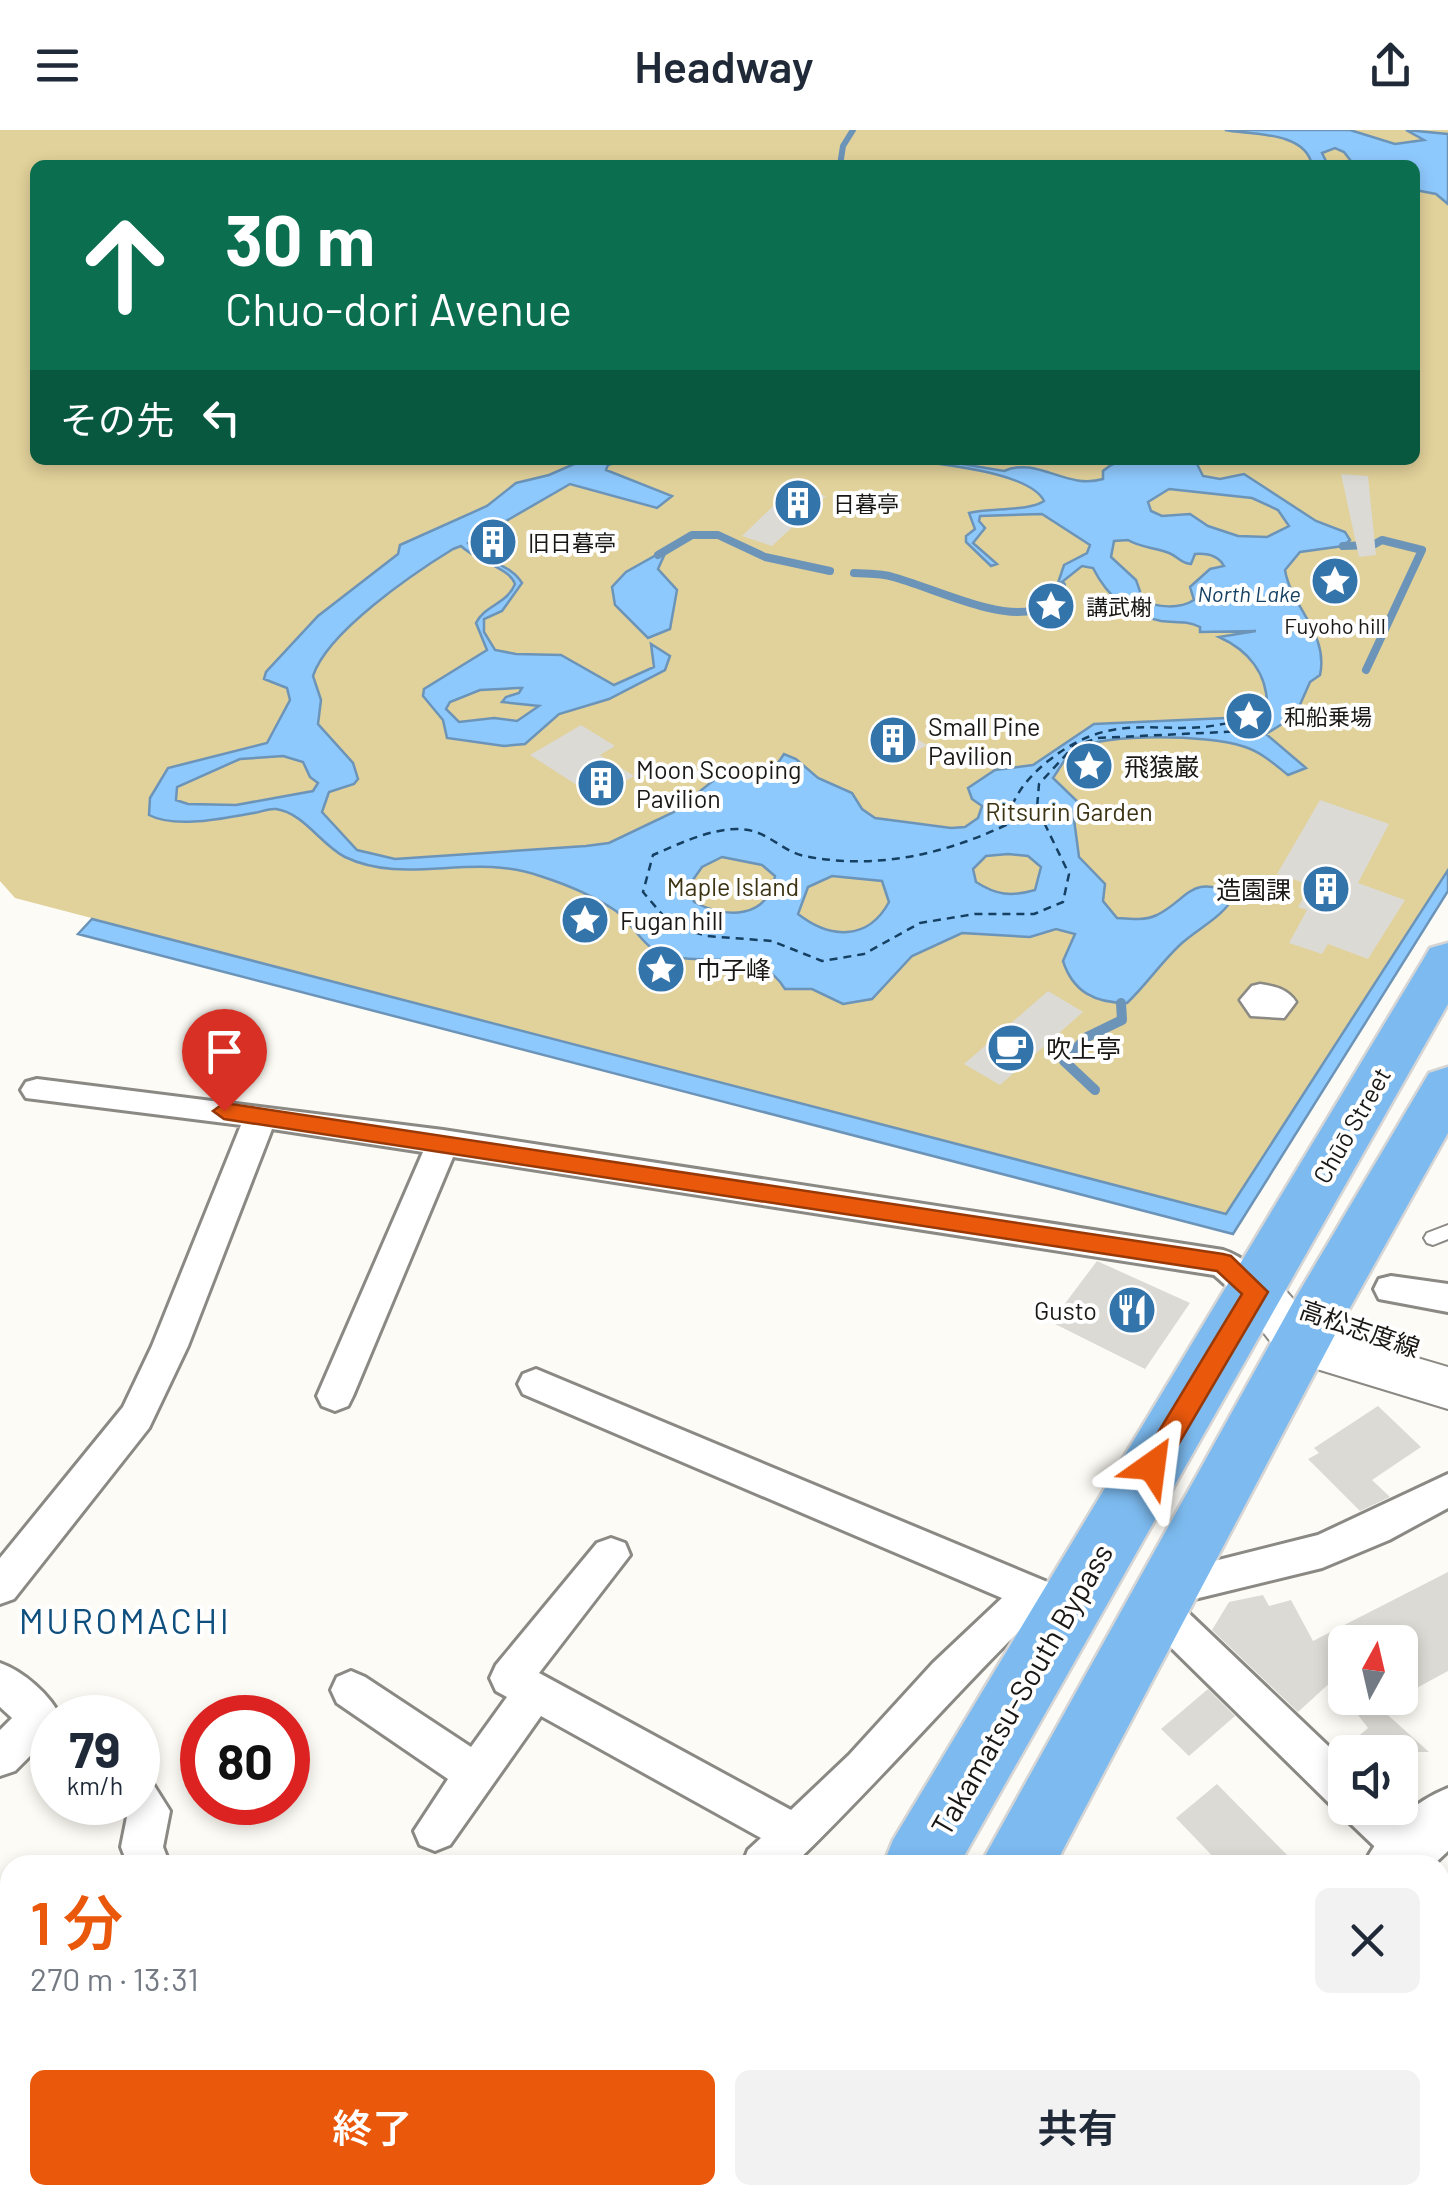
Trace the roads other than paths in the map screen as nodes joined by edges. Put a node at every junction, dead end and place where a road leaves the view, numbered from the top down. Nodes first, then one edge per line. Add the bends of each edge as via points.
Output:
1 (1448, 960) edge
2 (1448, 1086) edge
3 (37, 1090) dead end
4 (261, 1116) junction
5 (442, 1142) junction
6 (1391, 1289) dead end
7 (1256, 1292) junction
8 (1448, 1298) edge
9 (1300, 1347) junction
10 (1448, 1357) edge
11 (1216, 1358) joint
12 (536, 1384) dead end
13 (1448, 1388) edge
14 (334, 1396) dead end
15 (1448, 1490) edge
16 (610, 1555) dead end
17 (0, 1588) edge
18 (1163, 1599) junction
19 (1067, 1608) junction
20 (0, 1682) edge
21 (351, 1690) dead end
22 (535, 1691) junction
23 (30, 1706) edge
24 (30, 1733) edge
25 (0, 1757) edge
26 (1328, 1772) edge
27 (476, 1774) junction
28 (146, 1825) edge
29 (1389, 1825) edge
30 (434, 1831) dead end
31 (794, 1834) junction
32 (1416, 1843) edge
33 (146, 1855) edge
34 (773, 1855) edge
35 (925, 1855) edge
36 (1022, 1855) edge

1 - 7 highway, Chūō Street
2 - 9 highway
3 - 4 street
4 - 5 street
4 - 17 street via 136,1416
5 - 7 street via 1223,1263
5 - 14 street
6 - 8 street
7 - 9 main road, 高松志度線
7 - 11 highway, Chūō Street
9 - 10 main road, 高松志度線
9 - 13 main road, 高松志度線
9 - 18 highway
11 - 19 highway, Takamatsu-South Bypass
12 - 19 street
15 - 18 street via 1322,1550
16 - 22 street via 510,1678
18 - 26 street
18 - 36 highway
19 - 31 street via 1012,1612
19 - 35 highway, Takamatsu-South Bypass
20 - 23 street
21 - 27 street
22 - 27 street
22 - 31 street
24 - 25 street
27 - 30 street
28 - 33 street
29 - 32 street
31 - 34 street

